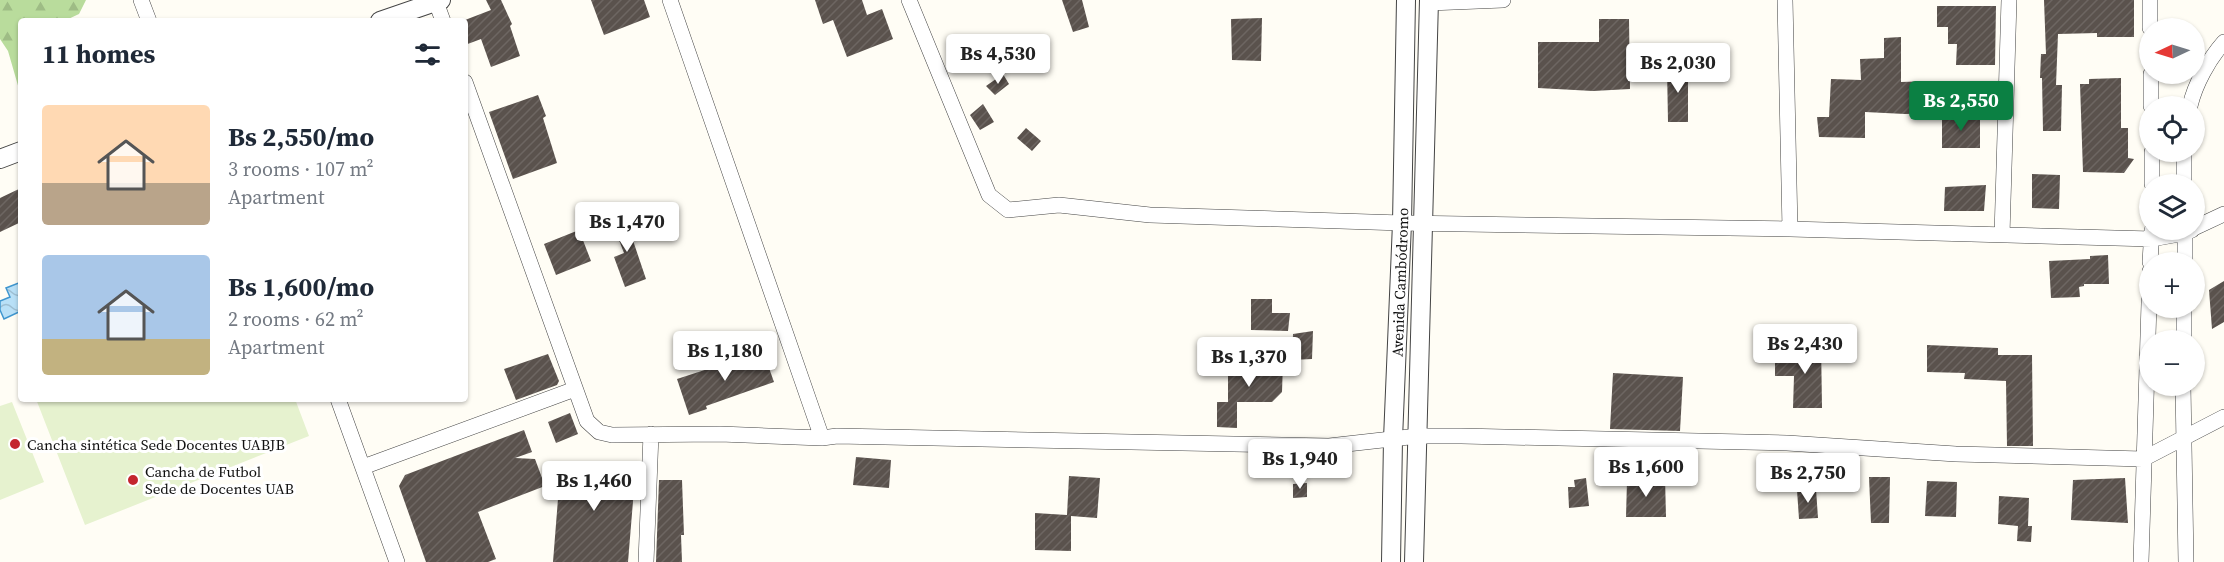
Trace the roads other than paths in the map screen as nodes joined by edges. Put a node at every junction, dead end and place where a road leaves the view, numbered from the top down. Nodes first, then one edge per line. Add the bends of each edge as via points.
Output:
1 (141, 0) edge
2 (670, 0) edge
3 (909, 0) edge
4 (1406, 0) edge
5 (1503, 0) edge
6 (1785, 0) edge
7 (2009, 0) edge
8 (2150, 0) edge
9 (439, 1) edge
10 (1429, 1) edge
11 (148, 18) edge
12 (389, 18) edge
13 (442, 18) edge
14 (2150, 18) edge
15 (2224, 42) edge
16 (468, 90) edge
17 (2192, 96) edge
18 (18, 152) edge
19 (0, 159) edge
20 (2224, 214) edge
21 (1402, 223) junction
22 (1422, 223) junction
23 (2205, 223) edge
24 (1790, 229) junction
25 (2139, 234) edge
26 (2002, 235) junction
27 (2148, 318) edge
28 (575, 389) junction
29 (2183, 396) edge
30 (339, 402) edge
31 (2224, 417) edge
32 (651, 434) junction
33 (1418, 436) junction
34 (822, 438) junction
35 (1393, 439) junction
36 (2183, 439) junction
37 (2143, 459) junction
38 (363, 467) junction
39 (397, 562) edge
40 (646, 562) edge
41 (1391, 562) edge
42 (1414, 562) edge
43 (2141, 562) edge
44 (2186, 562) edge

1 - 11 street
2 - 34 street
3 - 21 street via 989,195 1008,210 1059,205 1150,215
4 - 21 street, Avenida Cambódromo
5 - 10 street
6 - 24 street
7 - 26 street
8 - 14 street
9 - 12 street
9 - 13 street
10 - 22 street, Avenida Cambódromo
15 - 17 street
16 - 28 street
18 - 19 street
20 - 23 street
21 - 22 street
21 - 35 street, Avenida Cambódromo
22 - 24 street
22 - 33 street, Avenida Cambódromo
24 - 26 street
25 - 26 street
27 - 37 street
28 - 32 street via 586,421 599,432
28 - 38 street
29 - 36 street
30 - 38 street
31 - 36 street
32 - 34 street
32 - 40 street
33 - 35 street
33 - 37 street via 1787,443 1956,454
33 - 42 street, Avenida Cambódromo
34 - 35 street via 1329,446
35 - 41 street, Avenida Cambódromo
36 - 37 street
36 - 44 street
37 - 43 street
38 - 39 street

